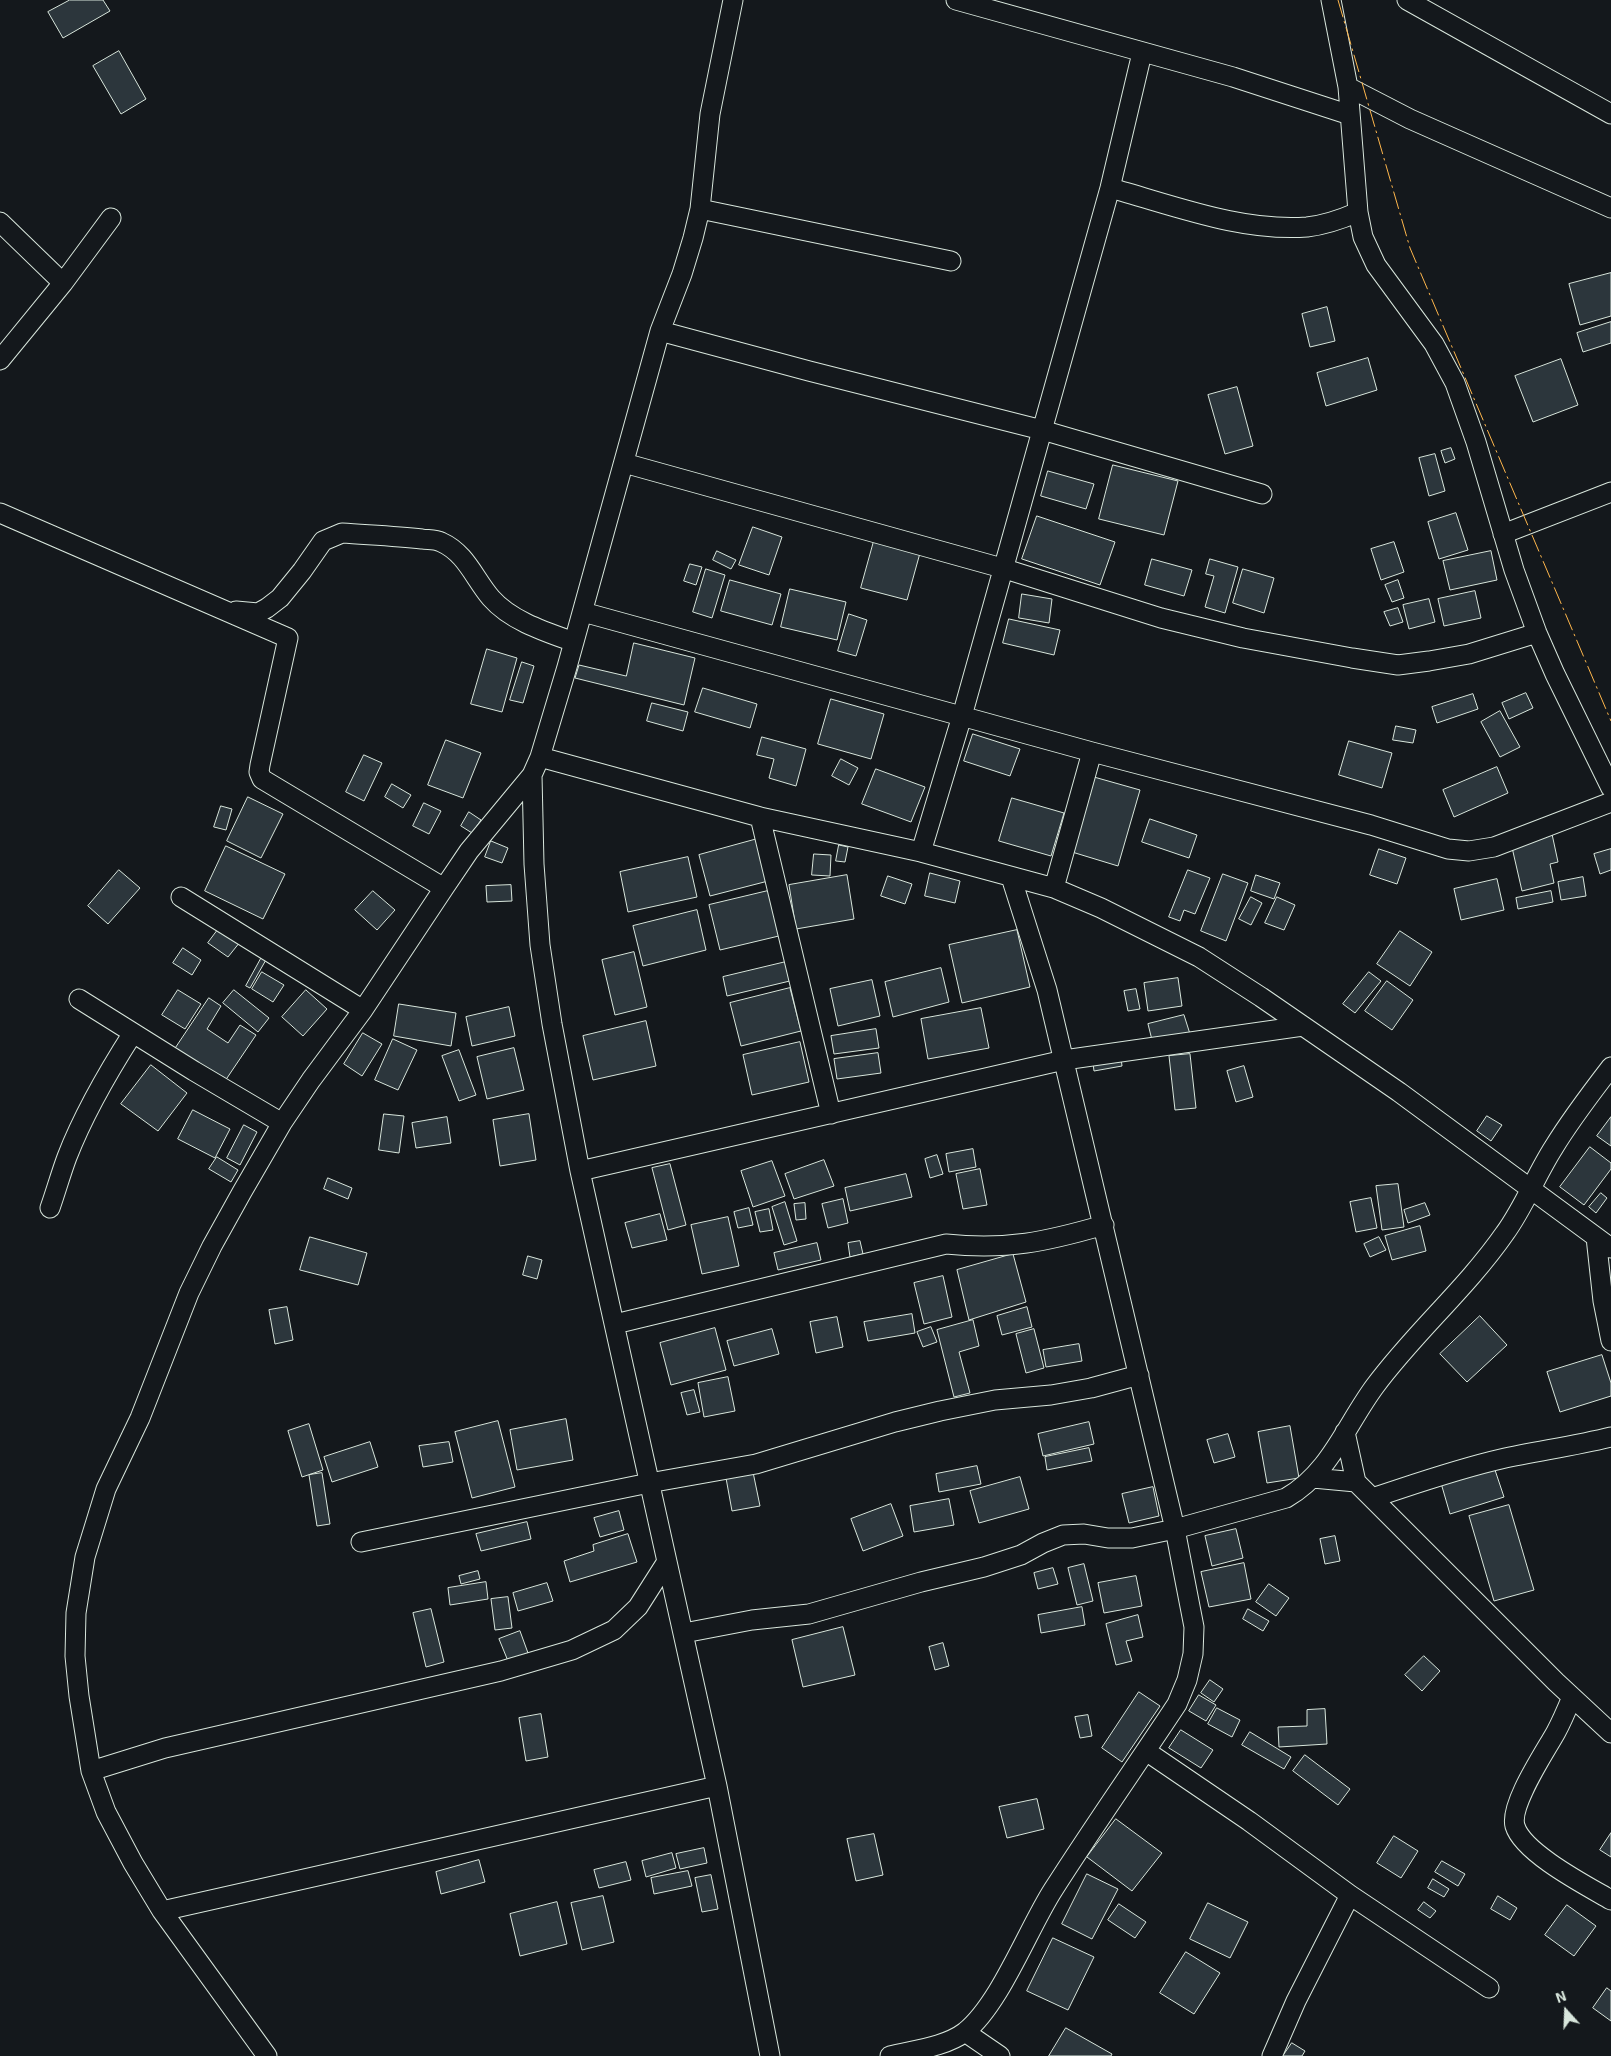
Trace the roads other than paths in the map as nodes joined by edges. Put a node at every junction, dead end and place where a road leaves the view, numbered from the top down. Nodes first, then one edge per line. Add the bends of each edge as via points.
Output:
1 (733, 0) edge
2 (956, 0) edge
3 (1331, 0) edge
4 (1408, 0) edge
5 (1142, 53) junction
6 (1348, 87) junction
7 (1611, 114) edge
8 (1350, 115) junction
9 (1110, 188) junction
10 (1611, 208) edge
11 (700, 209) junction
12 (1358, 212) junction
13 (111, 218) dead end
14 (0, 222) edge
15 (951, 261) dead end
16 (63, 283) junction
17 (660, 331) junction
18 (0, 360) edge
19 (1042, 430) junction
20 (624, 463) junction
21 (1611, 492) edge
22 (1262, 494) dead end
23 (0, 513) edge
24 (1503, 534) junction
25 (1002, 568) junction
26 (215, 607) junction
27 (583, 612) junction
28 (1537, 633) junction
29 (574, 642) junction
30 (962, 716) junction
31 (1092, 752) junction
32 (540, 757) junction
33 (532, 775) junction
34 (1611, 788) edge
35 (1611, 802) edge
36 (760, 817) junction
37 (921, 852) junction
38 (1011, 877) junction
39 (444, 888) junction
40 (1054, 888) junction
41 (181, 897) dead end
42 (79, 999) dead end
43 (363, 1010) junction
44 (1304, 1026) junction
45 (133, 1033) junction
46 (1064, 1060) junction
47 (1611, 1067) edge
48 (831, 1114) junction
49 (282, 1123) junction
50 (580, 1171) junction
51 (1530, 1189) junction
52 (50, 1208) dead end
53 (1104, 1225) junction
54 (1604, 1243) edge
55 (615, 1324) junction
56 (1611, 1341) edge
57 (1140, 1375) junction
58 (1345, 1432) junction
59 (1611, 1438) edge
60 (1313, 1478) junction
61 (1356, 1482) junction
62 (649, 1483) junction
63 (1372, 1498) junction
64 (1175, 1529) junction
65 (361, 1542) dead end
66 (666, 1563) junction
67 (684, 1633) junction
68 (1572, 1697) junction
69 (1611, 1733) edge
70 (1146, 1750) junction
71 (91, 1772) junction
72 (717, 1786) junction
73 (1350, 1895) junction
74 (1611, 1900) edge
75 (162, 1911) junction
76 (1489, 1988) dead end
77 (965, 2032) junction
78 (267, 2056) edge
79 (770, 2056) edge
80 (890, 2056) edge
81 (1000, 2056) edge
82 (1272, 2056) edge

1 - 11 street via 710,114
2 - 5 street
3 - 6 street
4 - 7 street
5 - 8 street via 1233,77
5 - 9 street
6 - 8 street
6 - 10 street via 1410,120
8 - 12 street
9 - 12 street via 1220,218 1271,227 1308,227 1336,222
9 - 19 street
11 - 15 street
11 - 17 street via 682,274
12 - 24 street via 1363,237 1376,265 1434,344 1455,383
13 - 16 street
14 - 16 street
16 - 18 street
17 - 19 street
17 - 20 street
19 - 22 street
19 - 25 street
20 - 25 street
20 - 27 street
21 - 24 street
23 - 26 street
24 - 28 street
25 - 28 street via 1161,618 1243,638 1398,665 1469,654
25 - 30 street
26 - 29 street via 246,613 258,613 267,608 280,598 323,541 331,536 342,533 412,538 439,541 455,550 492,598 513,616
26 - 39 street via 288,638 260,765 262,779
27 - 29 street
27 - 30 street
28 - 34 street
29 - 32 street
30 - 31 street
30 - 37 street
31 - 35 street via 1371,825 1448,849 1469,851 1494,847
31 - 40 street
32 - 33 street
32 - 36 street
33 - 39 street via 469,851
33 - 50 street via 540,945
36 - 37 street
36 - 48 street
37 - 38 street
38 - 40 street
38 - 46 street
39 - 43 street
40 - 44 street via 1199,958
41 - 43 street
42 - 45 street
43 - 49 street
44 - 46 street
44 - 51 street via 1400,1092
45 - 49 street
45 - 52 street via 85,1115
46 - 48 street
46 - 53 street
47 - 51 street via 1553,1148
48 - 50 street
49 - 71 street via 189,1293 140,1418 106,1489 85,1558 76,1613 75,1656
50 - 55 street
51 - 54 street
51 - 58 street via 1507,1231 1477,1272 1385,1373
53 - 55 street via 1054,1240 1014,1246 946,1244 915,1250
53 - 57 street
54 - 56 street via 1604,1301
55 - 62 street
57 - 62 street via 1091,1388 995,1400 940,1411 756,1464
57 - 64 street
58 - 60 street
58 - 61 street
59 - 63 street via 1502,1459
60 - 61 street
60 - 64 street via 1286,1498
61 - 63 street
62 - 65 street
62 - 66 street
63 - 68 street
64 - 67 street via 1132,1538 1063,1535 1021,1555 984,1567 809,1614 752,1620
64 - 70 street via 1194,1627 1193,1654 1177,1704
66 - 67 street
66 - 71 street via 638,1607 614,1630 572,1650 501,1670 166,1748
67 - 72 street
68 - 69 street
68 - 74 street via 1518,1801 1515,1826 1534,1851
70 - 73 street
70 - 77 street via 1052,1891 995,1994
71 - 75 street via 106,1812
72 - 75 street
72 - 79 street
73 - 76 street
73 - 82 street
75 - 78 street
77 - 80 street via 950,2041
77 - 81 street

